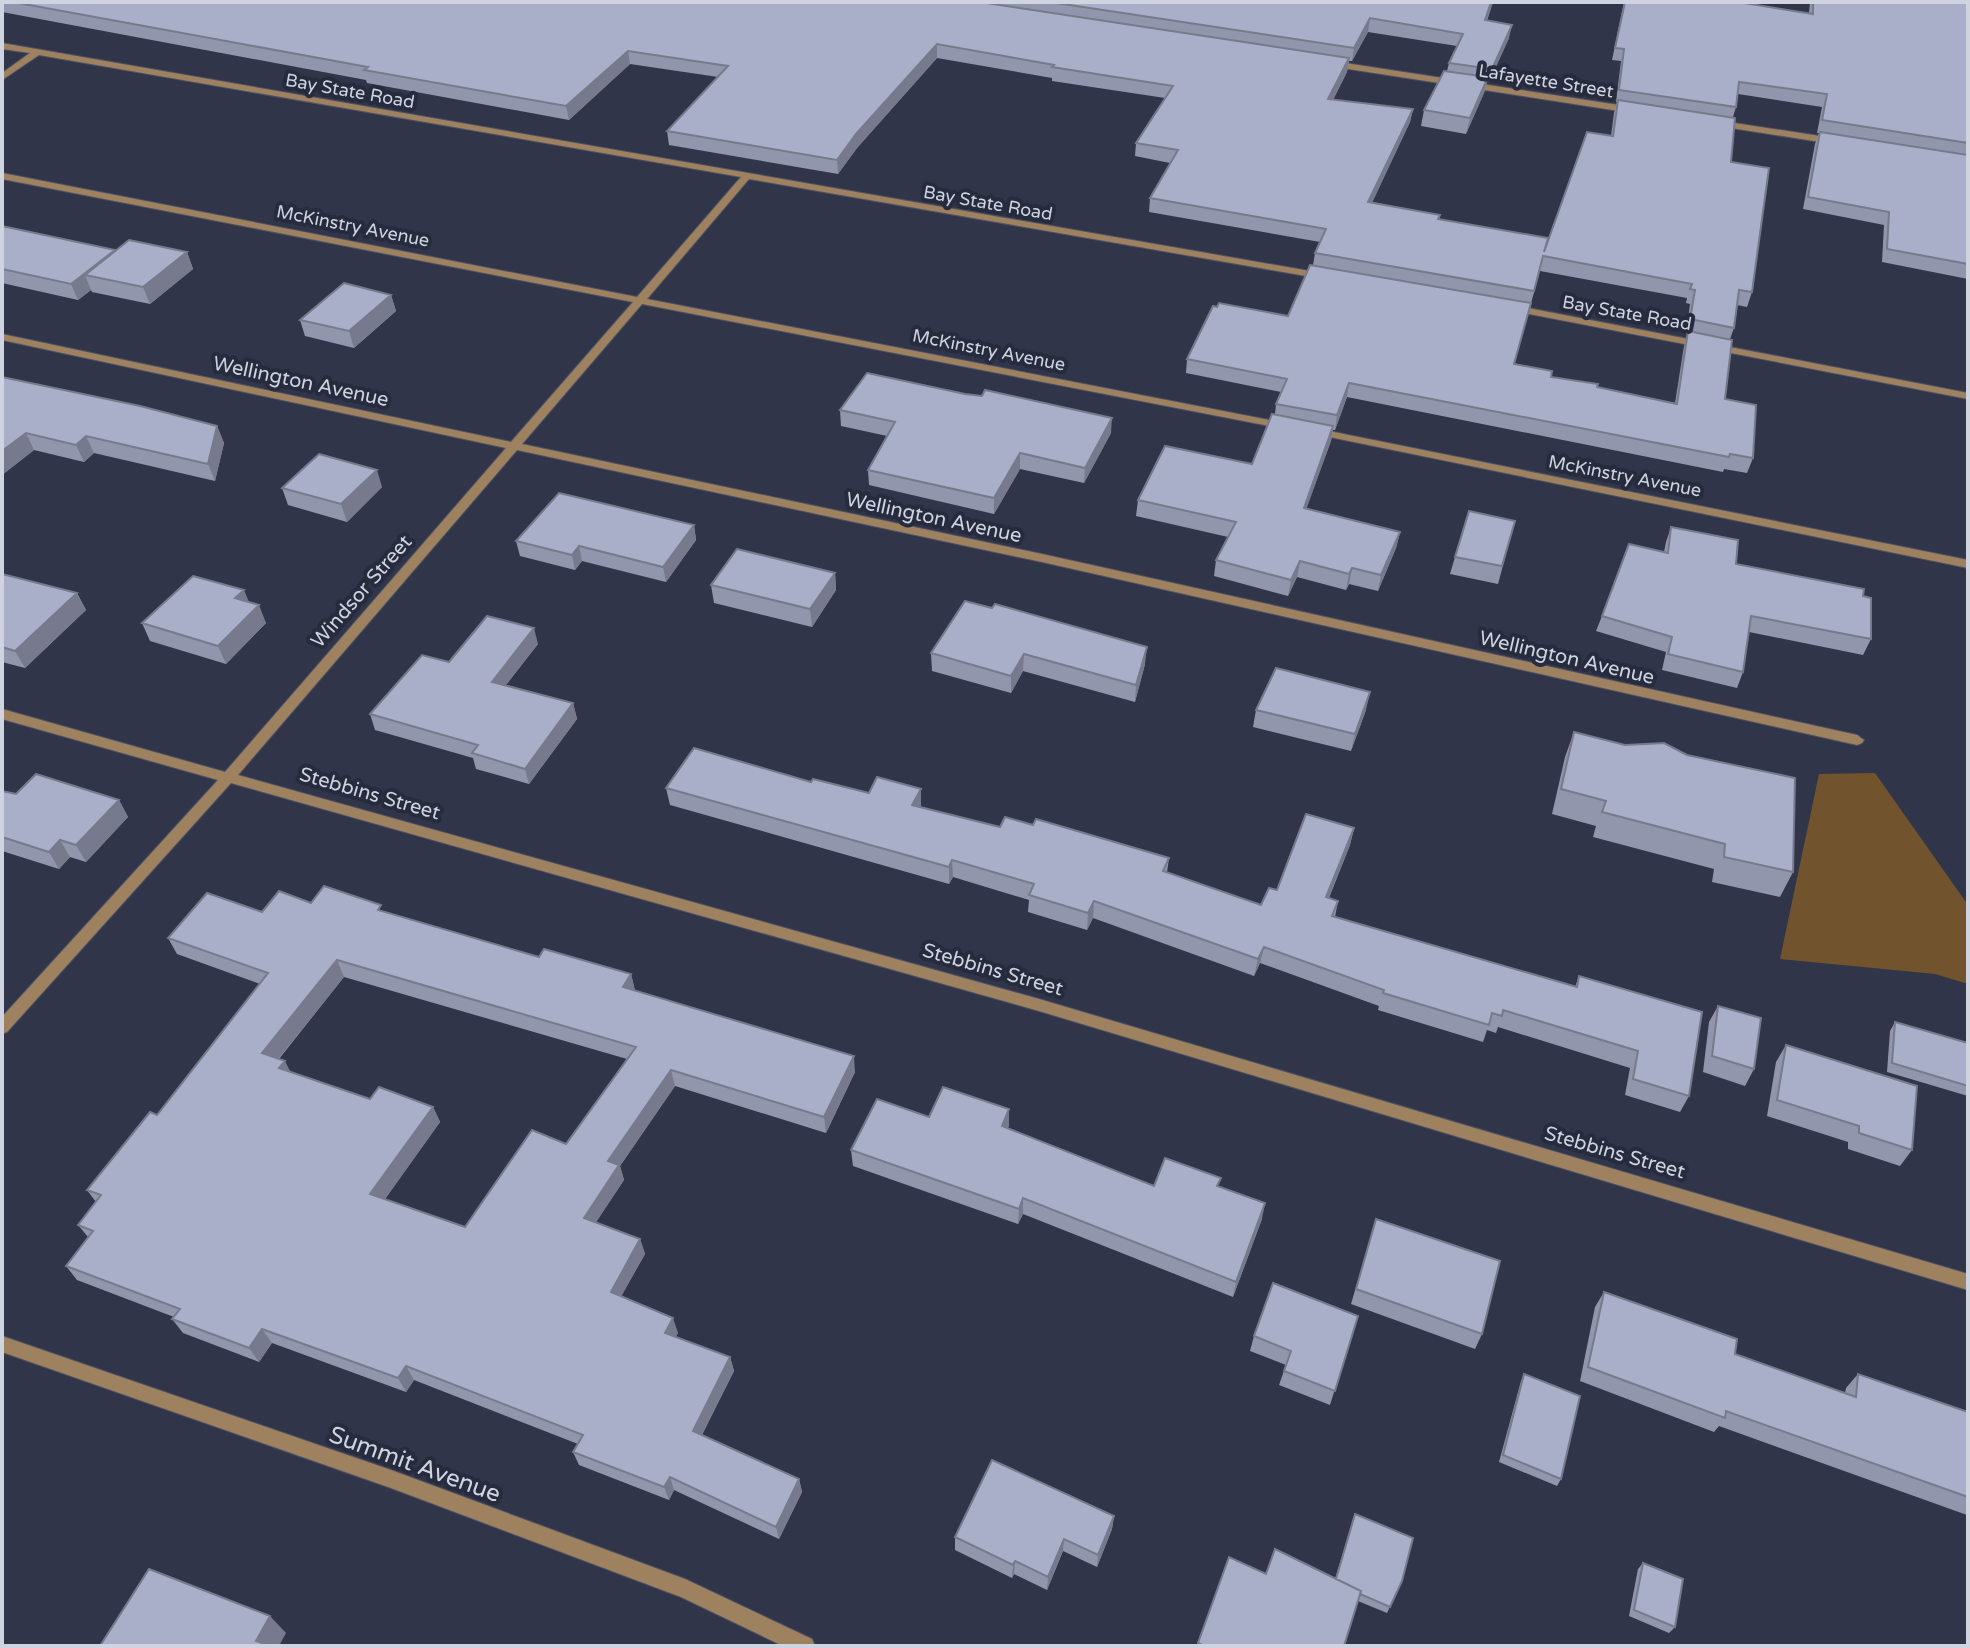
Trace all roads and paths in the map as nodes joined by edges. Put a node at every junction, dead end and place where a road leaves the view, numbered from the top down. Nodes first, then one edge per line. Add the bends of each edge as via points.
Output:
1 (2, 46) edge
2 (38, 52) junction
3 (1321, 62) edge
4 (2, 77) edge
5 (1644, 112) edge
6 (1706, 122) edge
7 (1845, 143) edge
8 (2, 176) edge
9 (747, 176) junction
10 (1337, 279) edge
11 (640, 300) junction
12 (1495, 305) edge
13 (2, 337) edge
14 (1968, 396) edge
15 (513, 444) junction
16 (1968, 564) edge
17 (2, 714) edge
18 (1857, 740) dead end
19 (229, 776) junction
20 (2, 1028) edge
21 (1968, 1282) edge
22 (2, 1344) edge
23 (805, 1646) edge

1 - 2 street, Bay State Road
2 - 4 street
2 - 9 street, Bay State Road
3 - 5 street, Lafayette Street
6 - 7 street
8 - 11 street, McKinstry Avenue
9 - 10 street, Bay State Road
9 - 11 street, Windsor Street
11 - 15 street, Windsor Street
11 - 16 street, McKinstry Avenue
12 - 14 street, Bay State Road
13 - 15 street, Wellington Avenue
15 - 18 street, Wellington Avenue
15 - 19 street, Windsor Street
17 - 19 street, Stebbins Street
19 - 20 street, Windsor Street
19 - 21 street, Stebbins Street via 1054,1009
22 - 23 street, Summit Avenue via 391,1479 685,1589

